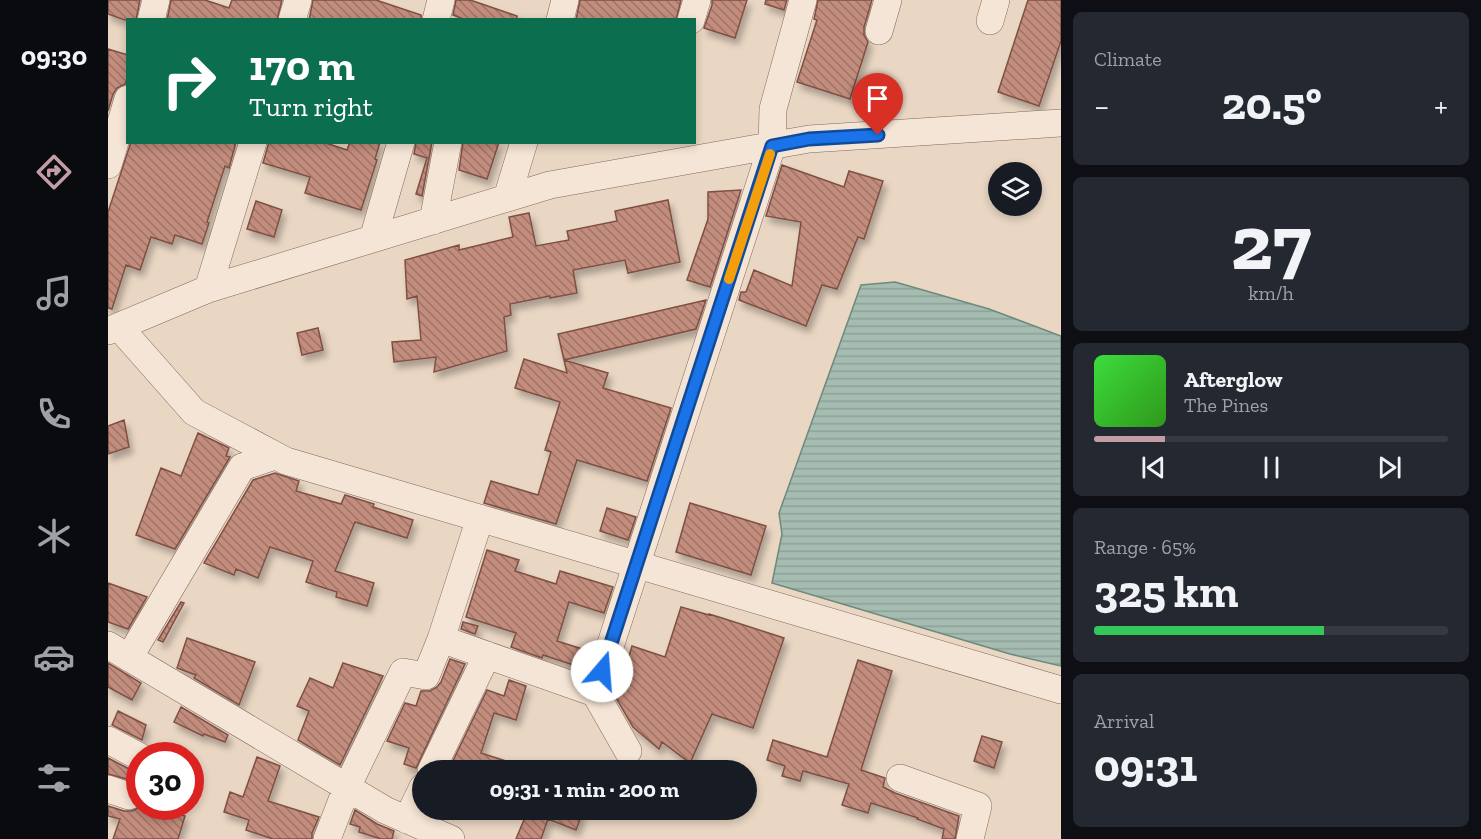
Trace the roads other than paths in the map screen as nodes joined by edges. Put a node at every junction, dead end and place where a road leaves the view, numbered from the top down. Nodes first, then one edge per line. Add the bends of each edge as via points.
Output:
1 (156, 0) edge
2 (298, 0) edge
3 (441, 0) edge
4 (565, 0) edge
5 (697, 0) edge
6 (803, 0) edge
7 (888, 0) edge
8 (152, 18) edge
9 (293, 18) edge
10 (436, 18) edge
11 (560, 18) edge
12 (692, 18) edge
13 (879, 31) dead end
14 (126, 106) edge
15 (1061, 123) edge
16 (252, 144) edge
17 (399, 144) edge
18 (448, 144) edge
19 (523, 144) edge
20 (772, 146) junction
21 (654, 155) edge
22 (108, 165) edge
23 (507, 198) junction
24 (433, 221) junction
25 (373, 239) junction
26 (208, 289) junction
27 (113, 329) edge
28 (275, 456) junction
29 (480, 518) junction
30 (637, 565) junction
31 (441, 639) junction
32 (119, 651) edge
33 (487, 655) junction
34 (1061, 690) edge
35 (595, 693) junction
36 (108, 740) edge
37 (126, 750) edge
38 (628, 751) dead end
39 (436, 760) edge
40 (900, 778) dead end
41 (347, 787) junction
42 (412, 810) edge
43 (407, 820) junction
44 (327, 839) edge
45 (450, 839) edge
46 (970, 839) edge

1 - 8 street
2 - 9 street
3 - 10 street
4 - 11 street
5 - 12 street
6 - 20 street via 773,109
7 - 13 street
14 - 22 street
15 - 20 street via 809,139
16 - 26 street
17 - 25 street
18 - 24 street
19 - 23 street
20 - 21 street
20 - 30 street
21 - 23 street
23 - 24 street
24 - 25 street
25 - 26 street
26 - 27 street
27 - 28 street via 194,412
28 - 29 street
28 - 32 street via 242,467
29 - 30 street
29 - 31 street
30 - 34 street
30 - 35 street
31 - 33 street
31 - 41 street via 426,676 403,672
32 - 41 street
33 - 35 street
33 - 39 street
35 - 38 street
36 - 37 street
40 - 46 street via 978,806
41 - 43 street
41 - 44 street
42 - 43 street
43 - 45 street

